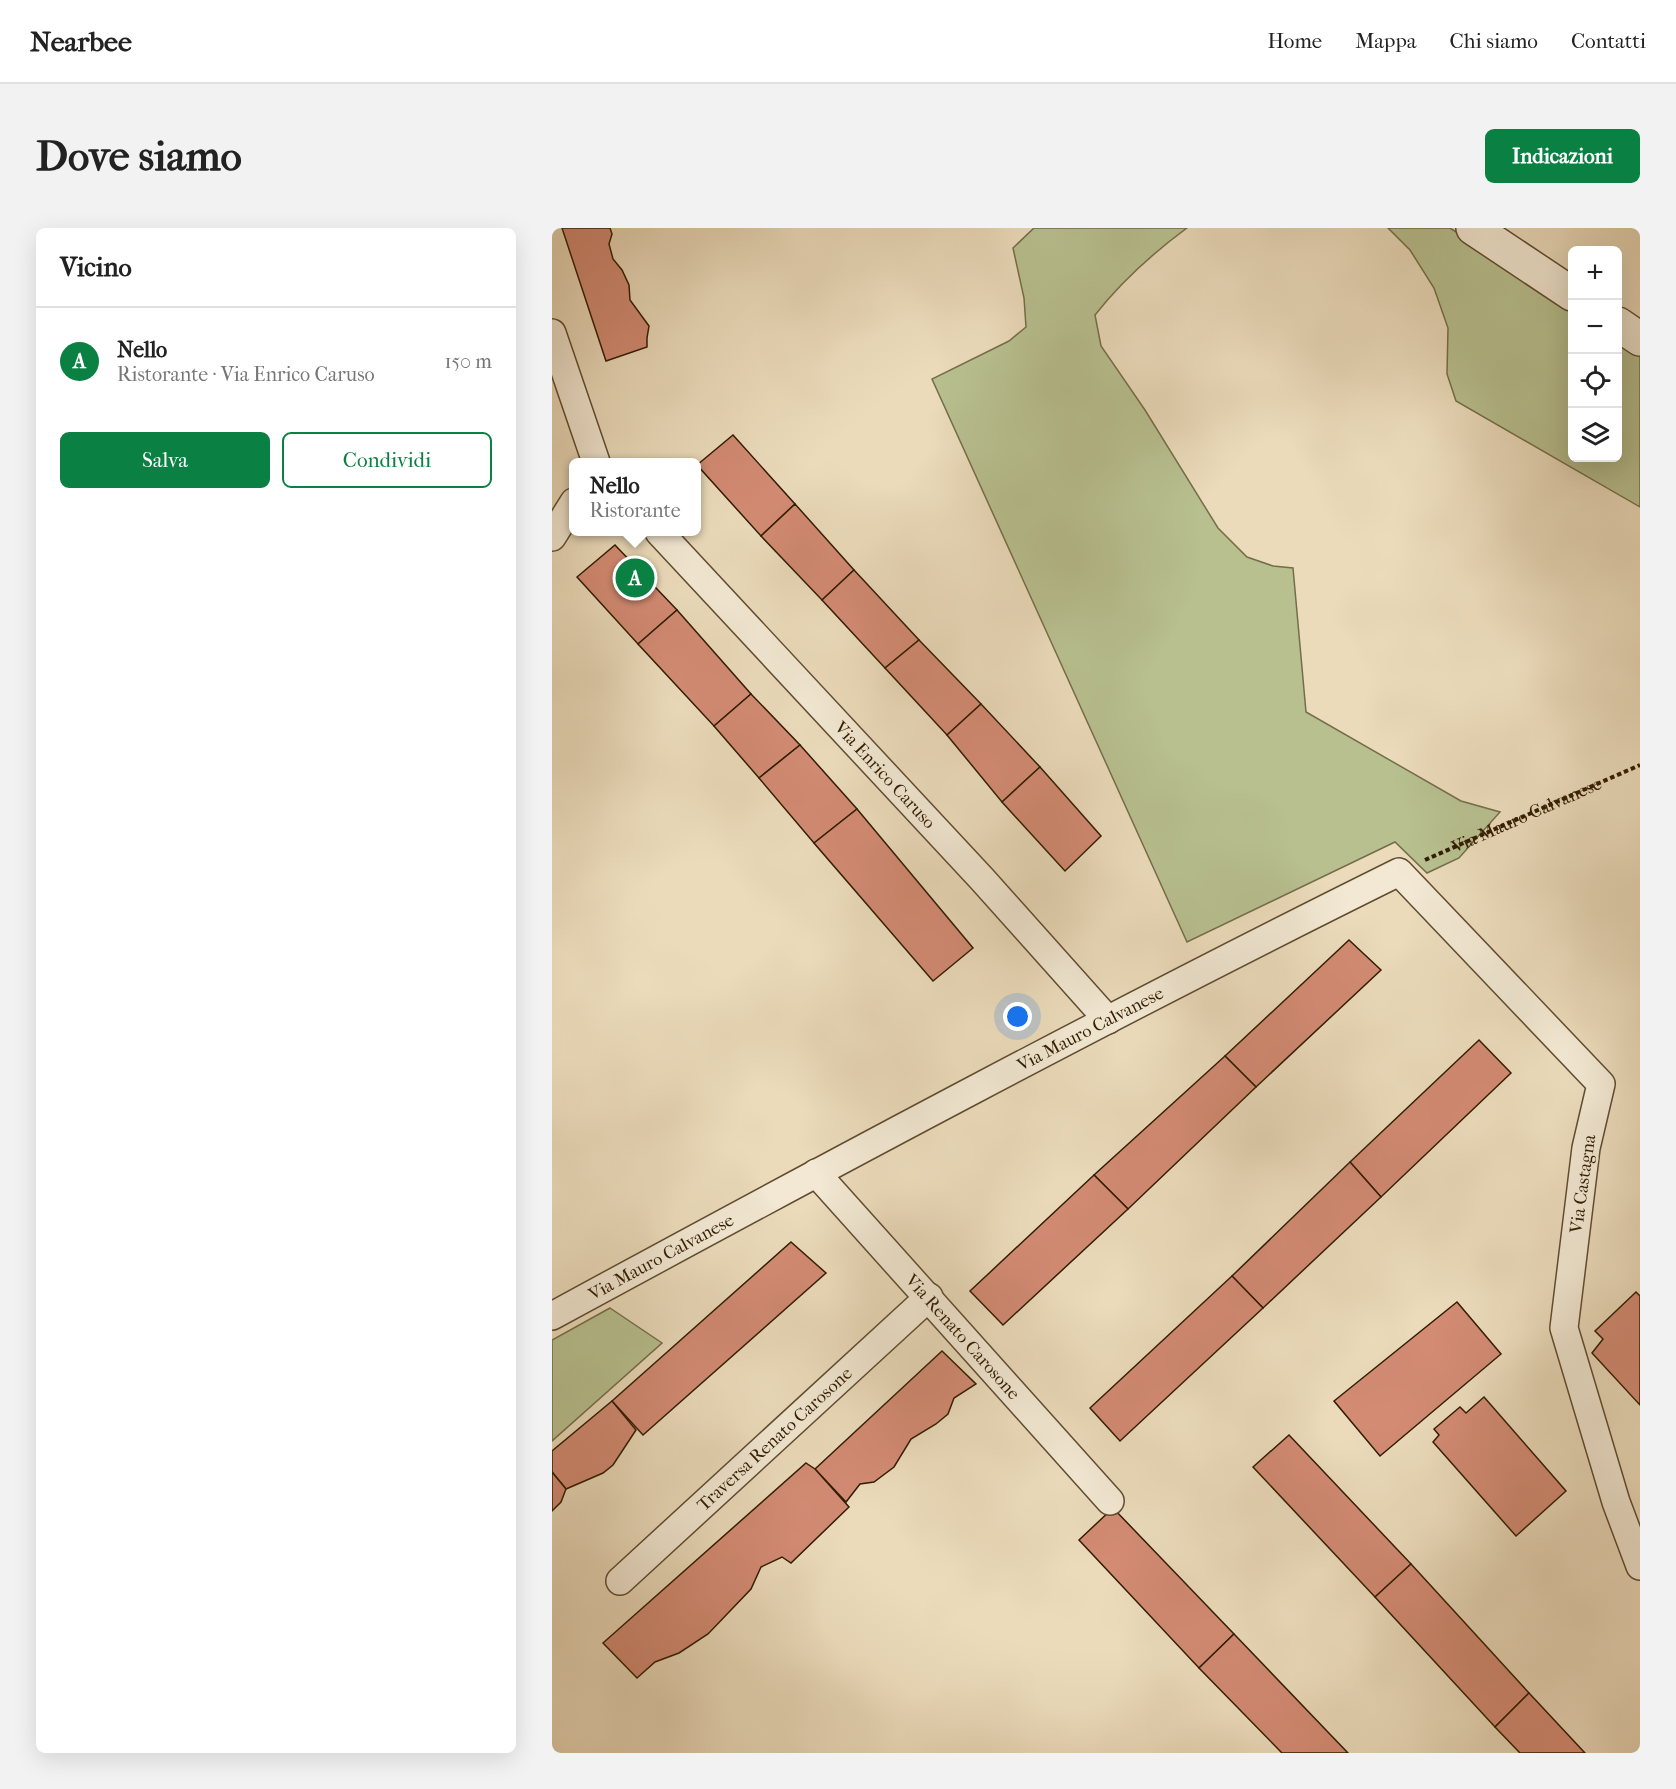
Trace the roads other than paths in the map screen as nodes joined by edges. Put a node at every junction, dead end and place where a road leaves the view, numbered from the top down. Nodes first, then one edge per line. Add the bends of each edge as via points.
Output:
1 (1473, 228) edge
2 (1568, 291) edge
3 (1622, 327) edge
4 (552, 333) edge
5 (1640, 339) edge
6 (595, 458) edge
7 (569, 509) edge
8 (664, 536) edge
9 (552, 537) edge
10 (1399, 872) joint
11 (1108, 1020) junction
12 (816, 1173) junction
13 (929, 1297) junction
14 (552, 1316) edge
15 (1110, 1501) dead end
16 (1640, 1566) edge
17 (620, 1581) dead end

1 - 2 street
3 - 5 street
4 - 6 street
7 - 9 street
8 - 11 street, Via Enrico Caruso
10 - 11 street, Via Mauro Calvanese
10 - 16 street, Via Castagna via 1601,1084 1586,1148 1564,1328 1616,1502
11 - 12 street, Via Mauro Calvanese
12 - 13 street, Via Renato Carosone
12 - 14 street, Via Mauro Calvanese
13 - 15 street, Via Renato Carosone
13 - 17 street, Traversa Renato Carosone

